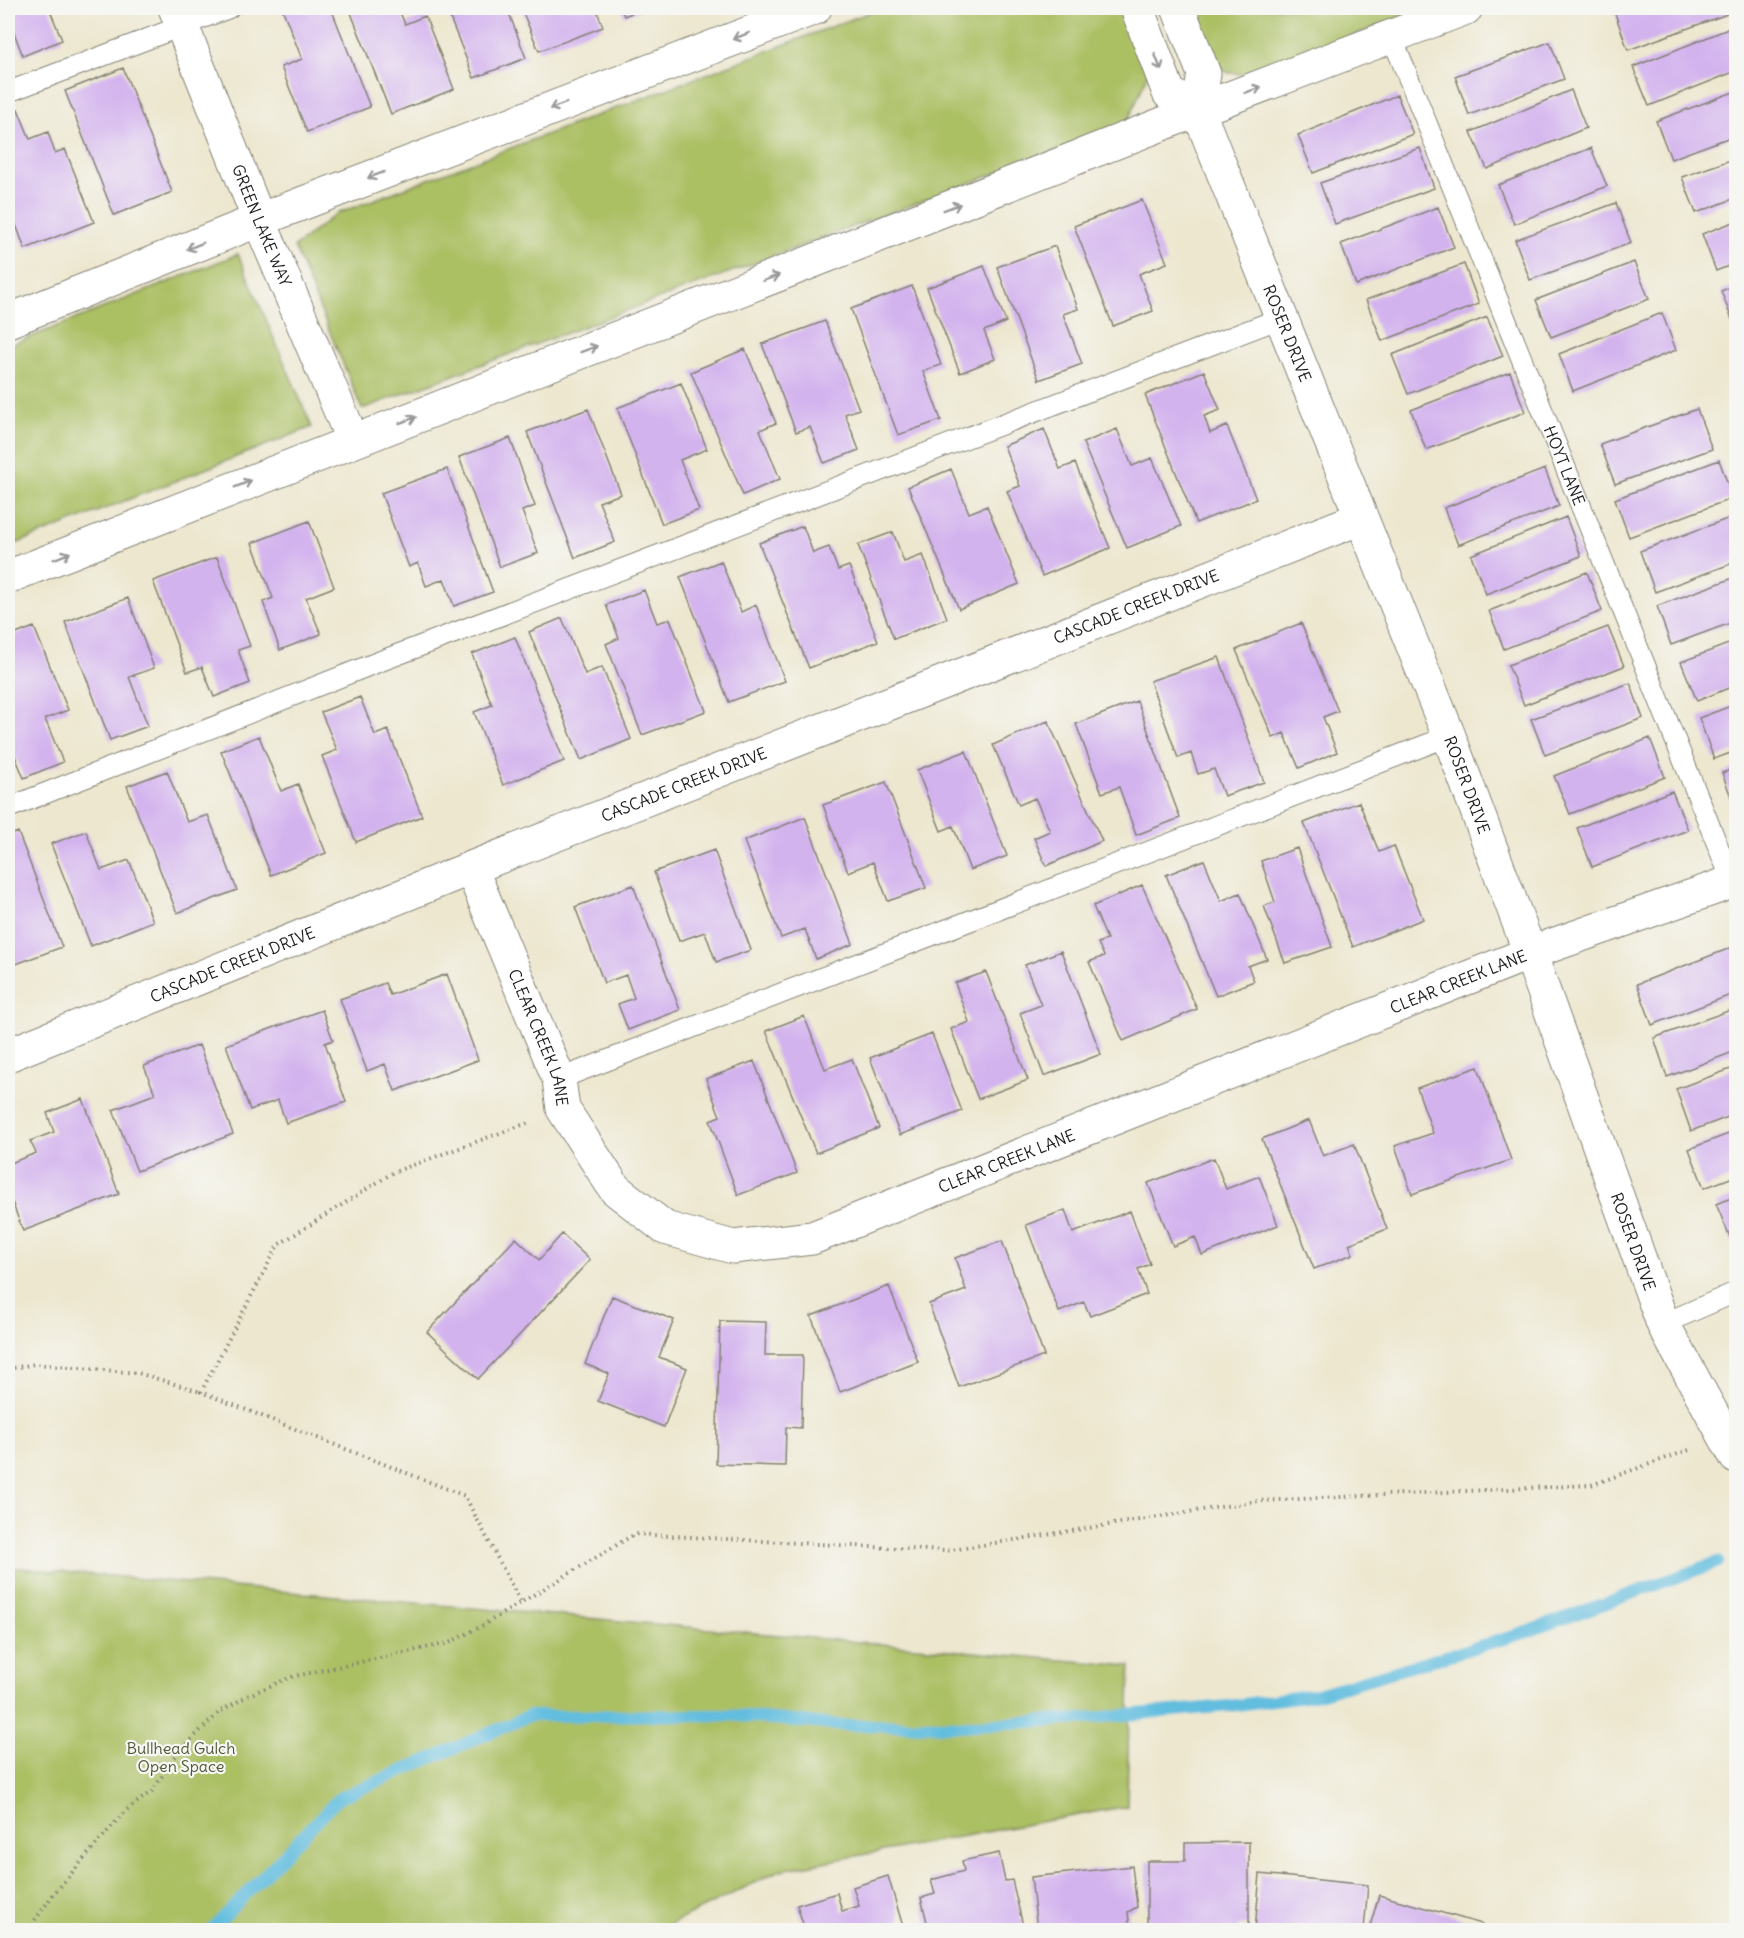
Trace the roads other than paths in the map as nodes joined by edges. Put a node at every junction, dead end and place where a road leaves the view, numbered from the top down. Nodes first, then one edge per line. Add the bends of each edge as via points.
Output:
1 (229, 8) edge
2 (815, 8) edge
3 (1137, 8) edge
4 (1178, 8) edge
5 (1466, 8) edge
6 (178, 16) edge
7 (1392, 36) junction
8 (8, 92) edge
9 (1198, 110) junction
10 (259, 220) junction
11 (1281, 318) junction
12 (8, 321) edge
13 (353, 441) junction
14 (1361, 518) junction
15 (8, 577) edge
16 (1449, 736) junction
17 (8, 808) edge
18 (471, 868) junction
19 (1734, 888) edge
20 (1530, 953) junction
21 (8, 1055) edge
22 (561, 1094) junction
23 (1737, 1292) edge
24 (1663, 1324) junction
25 (1731, 1447) edge

1 - 6 lane
2 -> 10 street
3 -> 9 street via 1170,93
4 - 9 street via 1204,74
5 - 7 street
6 - 8 lane
6 - 10 street, GREEN LAKE WAY
9 -> 7 street
7 - 19 lane, HOYT LANE
9 - 11 street, ROSER DRIVE
13 -> 9 street
10 -> 12 street
10 - 13 street, GREEN LAKE WAY
11 - 14 street, ROSER DRIVE
11 - 17 lane
15 -> 13 street
14 - 16 street, ROSER DRIVE
14 - 18 street, CASCADE CREEK DRIVE
16 - 20 street, ROSER DRIVE
16 - 22 lane
18 - 21 street, CASCADE CREEK DRIVE
18 - 22 street, CLEAR CREEK LANE
19 - 20 street, CLEAR CREEK LANE
20 - 22 street, CLEAR CREEK LANE via 812,1238 733,1248 665,1228 615,1189
20 - 24 street, ROSER DRIVE
23 - 24 lane
24 - 25 street, ROSER DRIVE

